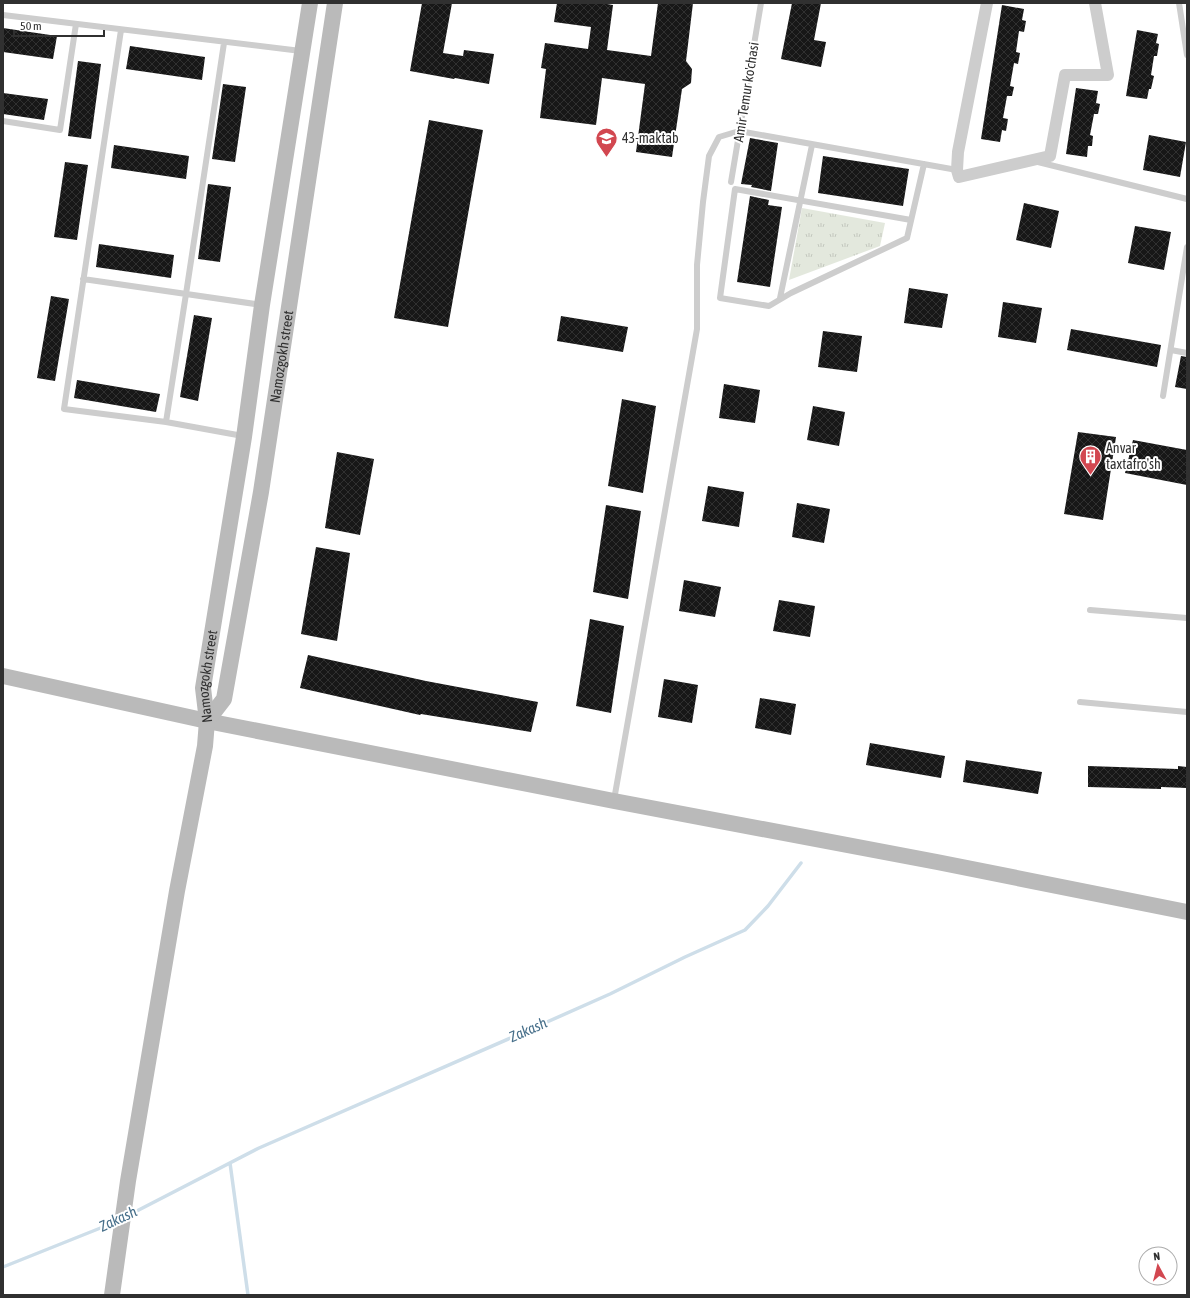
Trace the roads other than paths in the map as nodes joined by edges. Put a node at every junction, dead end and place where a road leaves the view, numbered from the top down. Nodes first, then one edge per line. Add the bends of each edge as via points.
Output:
1 (310, 3) edge
2 (335, 3) edge
3 (761, 3) edge
4 (987, 3) edge
5 (1095, 3) edge
6 (1179, 3) edge
7 (3, 15) edge
8 (76, 24) junction
9 (121, 30) junction
10 (224, 43) junction
11 (303, 52) junction
12 (1187, 55) edge
13 (3, 122) edge
14 (739, 131) junction
15 (812, 144) junction
16 (1031, 160) junction
17 (924, 164) junction
18 (958, 170) junction
19 (731, 182) dead end
20 (1187, 199) edge
21 (800, 200) junction
22 (911, 220) junction
23 (1187, 247) edge
24 (83, 279) junction
25 (186, 294) junction
26 (780, 298) junction
27 (262, 305) junction
28 (1171, 350) junction
29 (1187, 353) edge
30 (1163, 396) dead end
31 (166, 422) junction
32 (244, 437) junction
33 (1090, 610) dead end
34 (1187, 618) edge
35 (3, 676) edge
36 (1080, 702) dead end
37 (1187, 712) edge
38 (207, 721) junction
39 (614, 801) junction
40 (1187, 912) edge
41 (112, 1295) edge

1 - 11 main road, Namozgokh street
2 - 38 main road, Namozgokh street via 258,507 224,699
3 - 14 lane, Amir Temur ko'chasi
4 - 18 street via 958,152
5 - 16 street via 1108,75 1065,75 1050,156
6 - 12 lane
7 - 8 lane
8 - 9 lane
8 - 13 lane via 60,130
9 - 10 lane
9 - 24 lane
10 - 11 lane
10 - 25 lane
11 - 27 main road, Namozgokh street
14 - 15 lane
14 - 19 lane, Amir Temur ko'chasi
14 - 39 lane via 719,137 709,156 697,265 697,330
15 - 17 lane
15 - 21 lane
16 - 18 street via 959,177
16 - 20 lane
17 - 18 lane
17 - 22 lane
21 - 22 lane
21 - 26 lane
21 - 26 lane via 735,189 720,298 769,306
22 - 26 lane via 907,238
23 - 28 lane
24 - 25 lane
24 - 31 lane via 64,409
25 - 27 lane
25 - 31 lane
27 - 32 main road, Namozgokh street
28 - 29 lane
28 - 30 lane
31 - 32 lane
32 - 38 main road, Namozgokh street via 203,688
33 - 34 lane
35 - 38 main road
36 - 37 lane
38 - 39 main road
38 - 41 main road via 205,746 177,891 128,1181
39 - 40 main road

